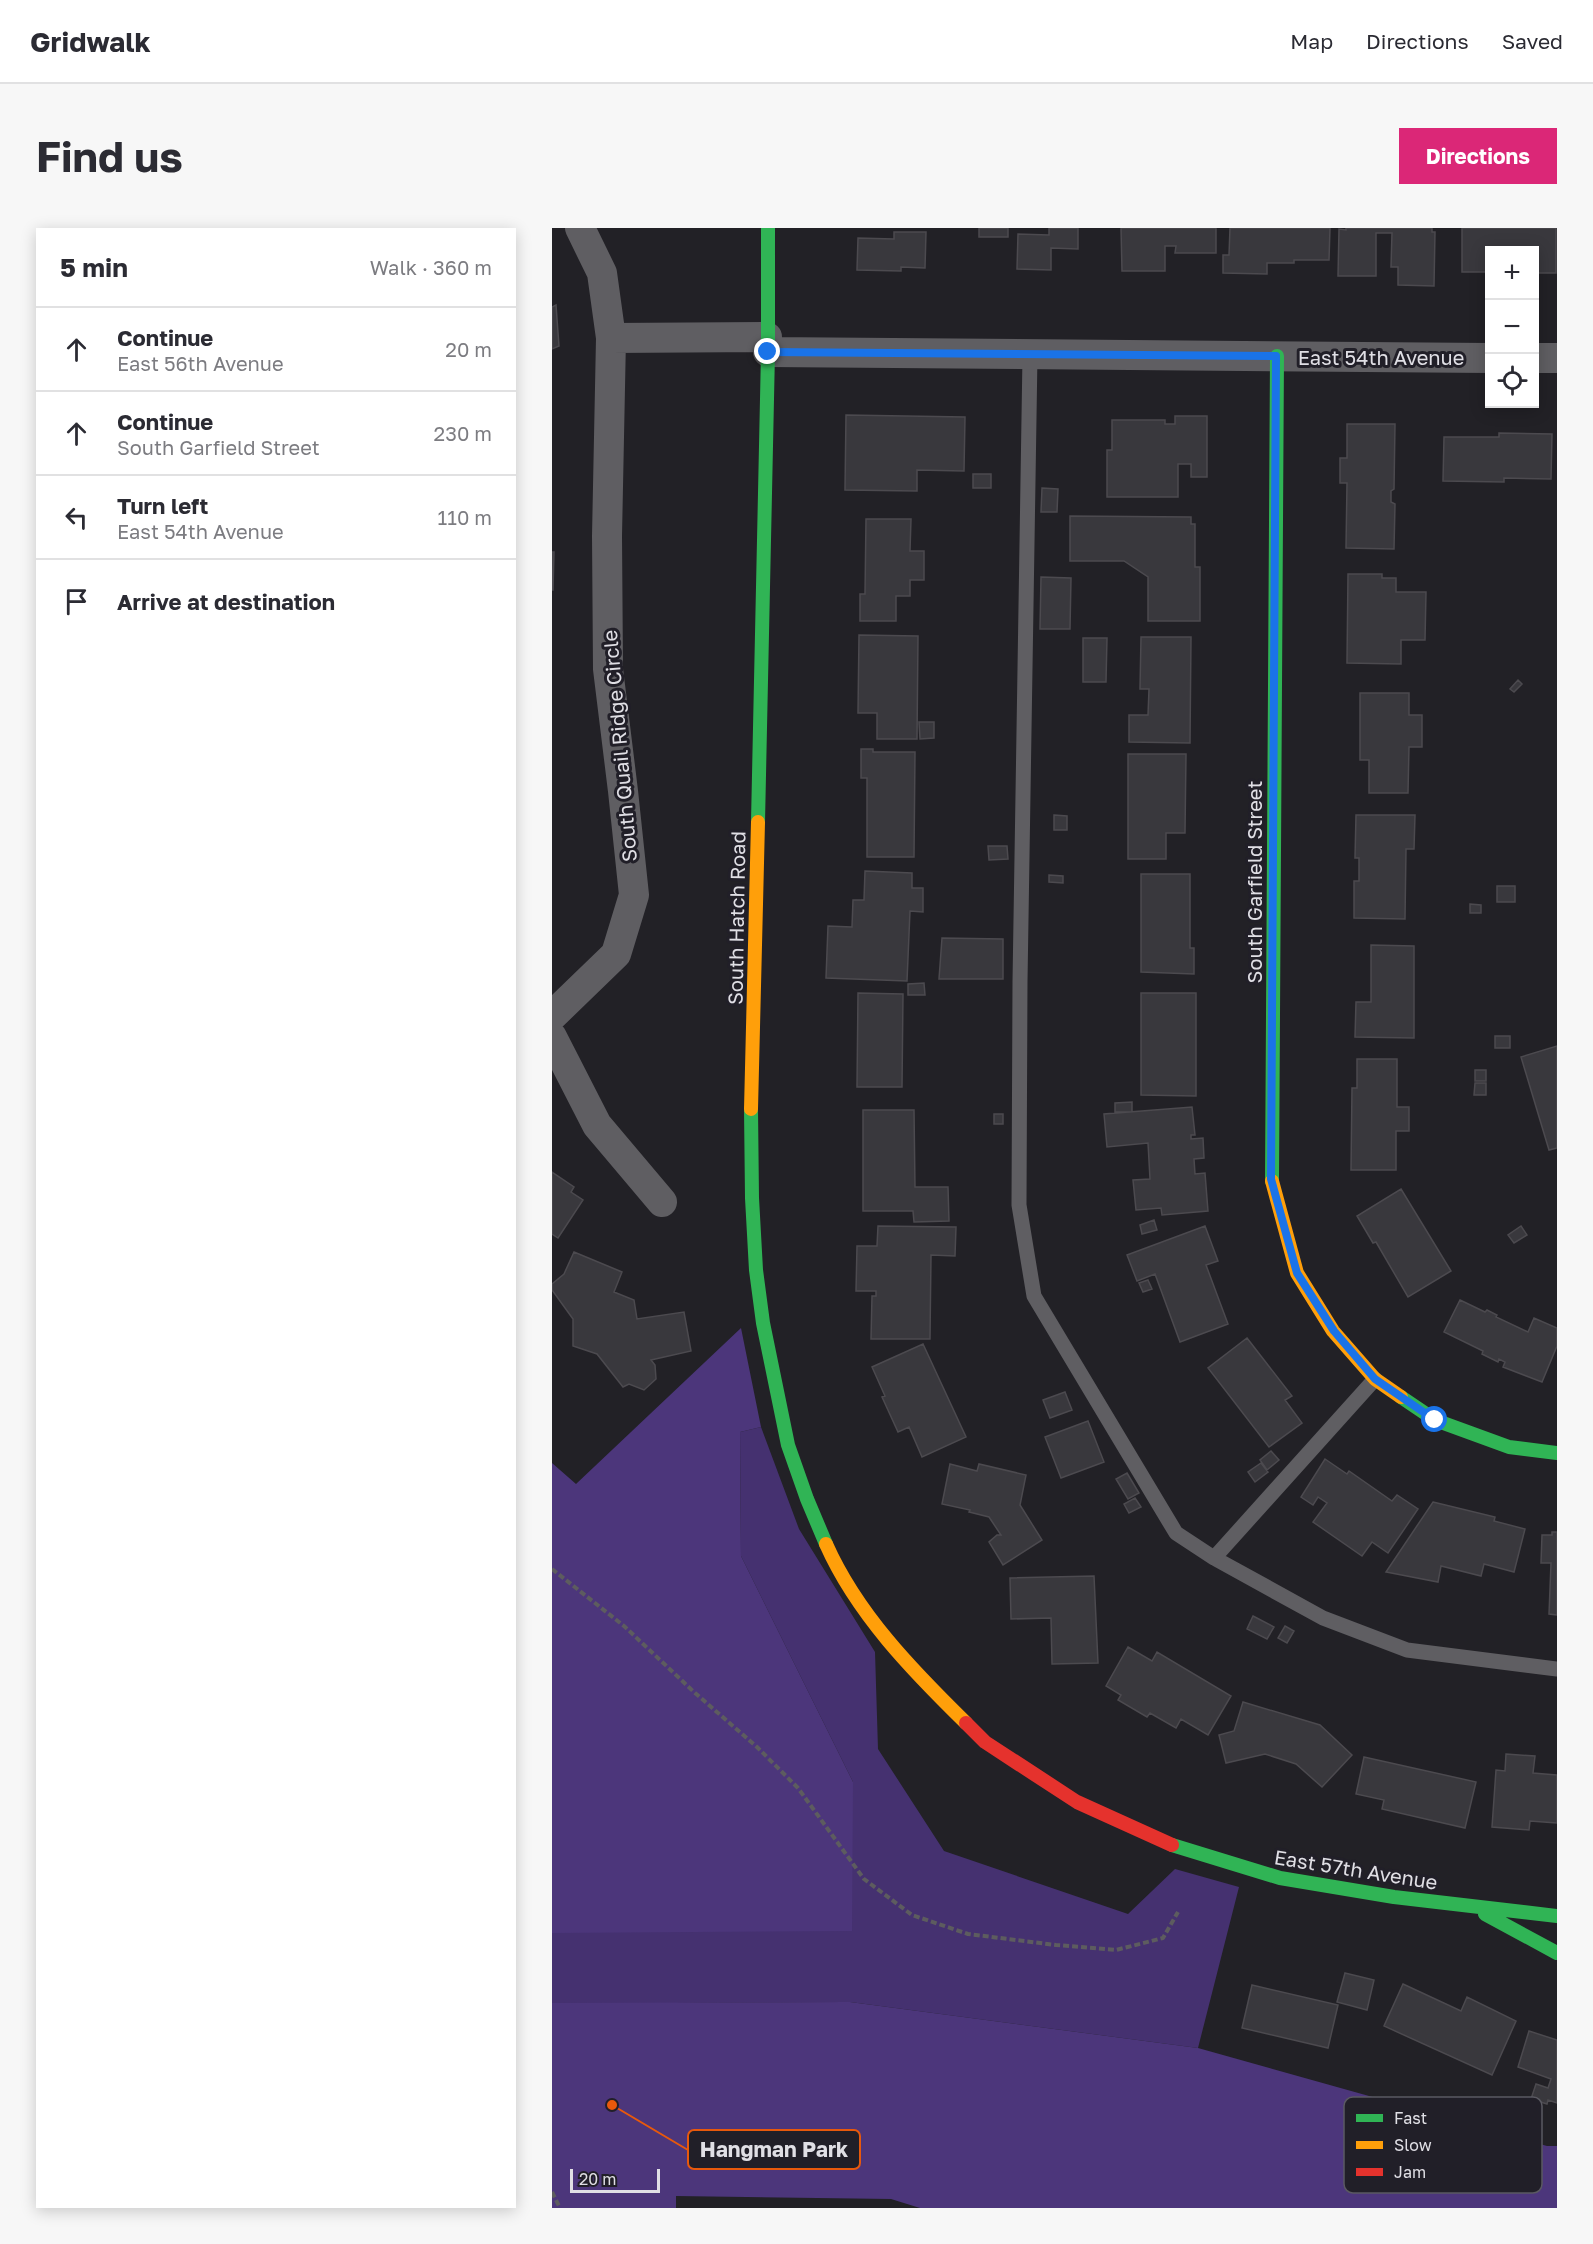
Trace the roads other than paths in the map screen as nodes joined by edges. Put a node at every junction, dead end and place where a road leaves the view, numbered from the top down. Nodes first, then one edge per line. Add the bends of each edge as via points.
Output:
1 (580, 228) edge
2 (768, 228) edge
3 (611, 338) junction
4 (768, 345) junction
5 (1030, 355) junction
6 (1276, 356) junction
7 (1485, 358) edge
8 (1539, 358) edge
9 (1557, 358) edge
10 (552, 1016) edge
11 (552, 1037) edge
12 (662, 1202) dead end
13 (1375, 1379) junction
14 (1557, 1453) edge
15 (1214, 1558) junction
16 (852, 1592) joint
17 (1557, 1669) edge
18 (1470, 1906) junction
19 (1557, 1916) edge
20 (1557, 1953) edge

1 - 3 street, South Quail Ridge Circle via 602,273
2 - 4 main road, South Hatch Road
3 - 4 street, East 54th Avenue
3 - 10 street, South Quail Ridge Circle via 608,669 634,895 615,954
4 - 5 street, East 54th Avenue
4 - 16 main road, South Hatch Road via 752,1125 756,1270 788,1445 828,1548
5 - 6 street, East 54th Avenue
5 - 15 lane via 1019,1205 1034,1296 1176,1533
6 - 7 street, East 54th Avenue
6 - 13 main road, South Garfield Street via 1271,1179 1297,1273 1334,1331
8 - 9 street
11 - 12 street via 597,1125
13 - 14 main road, South Garfield Street via 1435,1420 1509,1447
13 - 15 lane
15 - 17 lane via 1323,1617 1407,1650
16 - 18 main road, East 57th Avenue via 911,1669 985,1742 1077,1802 1170,1844 1280,1878
18 - 19 main road, East 57th Avenue
18 - 20 main road

